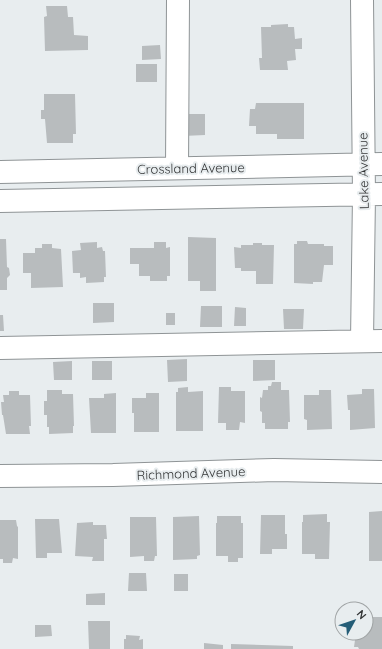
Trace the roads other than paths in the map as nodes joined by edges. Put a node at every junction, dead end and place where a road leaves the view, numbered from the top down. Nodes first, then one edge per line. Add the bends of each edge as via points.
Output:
1 (178, 0) edge
2 (362, 0) edge
3 (373, 164) edge
4 (177, 168) junction
5 (0, 172) edge
6 (373, 194) edge
7 (0, 201) edge
8 (372, 341) edge
9 (0, 348) edge
10 (382, 472) edge
11 (0, 476) edge

1 - 4 street
2 - 3 street, Lake Avenue
3 - 4 street, Crossland Avenue
3 - 6 street, Lake Avenue
4 - 5 street, Crossland Avenue
6 - 7 street
6 - 8 street, Lake Avenue
8 - 9 street
10 - 11 street, Richmond Avenue via 274,470 113,476

